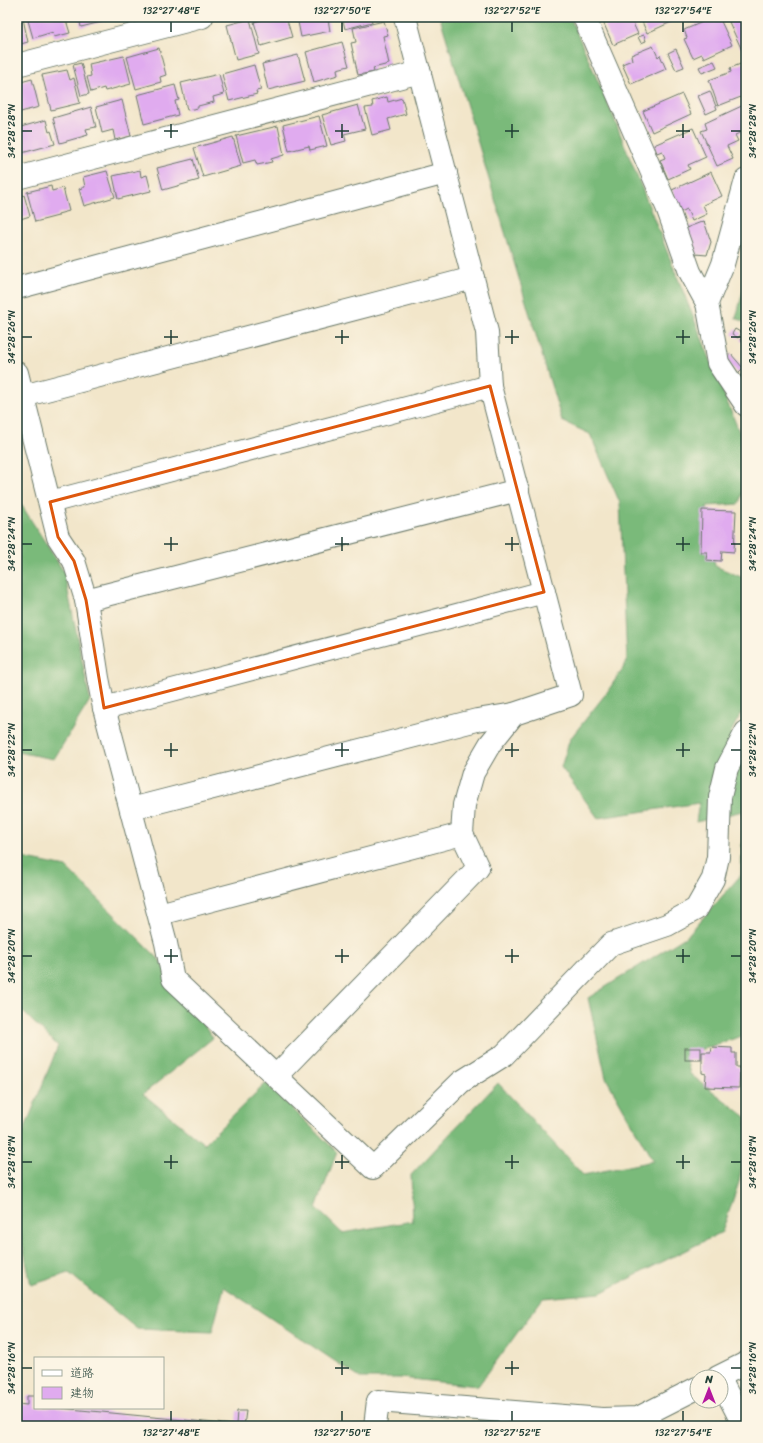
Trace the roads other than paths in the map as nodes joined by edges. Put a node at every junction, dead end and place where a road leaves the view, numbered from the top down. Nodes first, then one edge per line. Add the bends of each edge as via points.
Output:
1 (202, 17) edge
2 (405, 17) edge
3 (584, 17) edge
4 (17, 66) edge
5 (420, 72) junction
6 (446, 173) junction
7 (17, 178) edge
8 (746, 180) edge
9 (473, 278) junction
10 (17, 288) edge
11 (707, 303) junction
12 (17, 373) edge
13 (490, 386) junction
14 (23, 396) junction
15 (746, 405) edge
16 (518, 490) junction
17 (50, 502) junction
18 (544, 592) junction
19 (86, 600) junction
20 (104, 708) junction
21 (514, 714) junction
22 (746, 732) edge
23 (131, 809) junction
24 (462, 834) junction
25 (159, 914) junction
26 (276, 1076) junction
27 (746, 1363) edge
28 (729, 1372) edge
29 (689, 1392) edge
30 (729, 1397) edge
31 (375, 1426) edge
32 (744, 1426) edge

1 - 4 street
2 - 5 street
3 - 11 street via 668,207 690,272
5 - 6 street
5 - 7 street
6 - 9 street
6 - 10 street
8 - 11 street via 723,264
9 - 13 street via 487,332
9 - 14 street
11 - 15 street via 718,363
12 - 14 street
13 - 16 street
13 - 17 street
14 - 17 street
16 - 18 street
16 - 19 street
17 - 19 street via 58,537 74,561
18 - 20 street
18 - 21 street via 571,695
19 - 20 street
20 - 23 street
21 - 23 street via 477,720
21 - 24 street via 490,744 473,773 464,805
22 - 26 street via 727,768 720,798 718,857 713,879 696,909 667,925 611,944 504,1055 461,1082 373,1168
23 - 25 street
24 - 25 street
24 - 26 street via 478,868
25 - 26 street via 173,978
27 - 28 street
29 - 31 street via 638,1418 602,1419 378,1401
30 - 32 street

